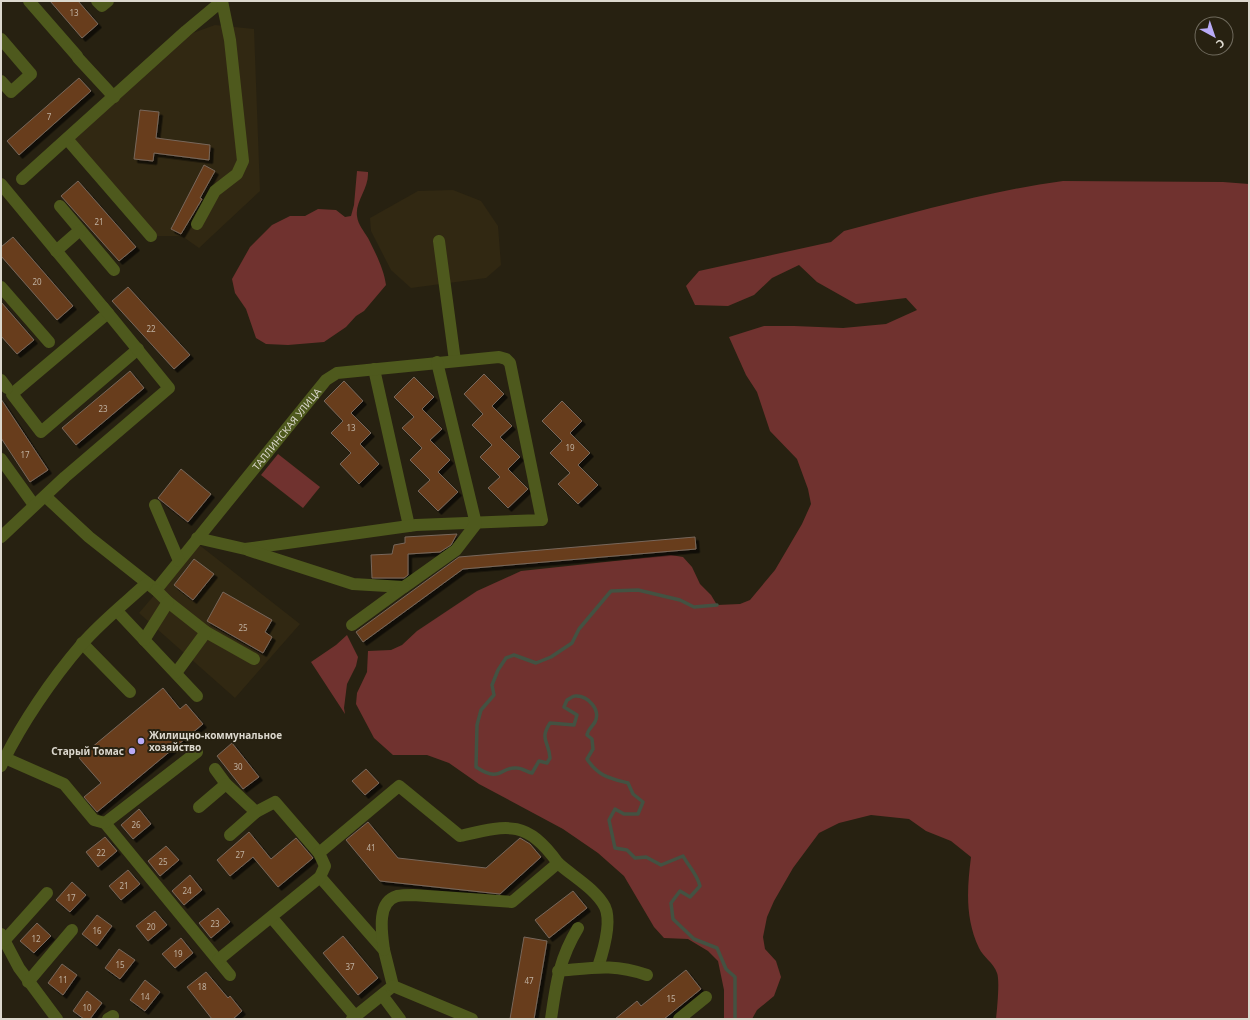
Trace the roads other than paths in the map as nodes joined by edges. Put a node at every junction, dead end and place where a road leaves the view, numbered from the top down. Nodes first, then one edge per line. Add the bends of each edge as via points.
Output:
1 (29, 1) edge
2 (97, 1) edge
3 (108, 1) edge
4 (222, 1) edge
5 (1, 39) edge
6 (1, 81) edge
7 (114, 97) junction
8 (67, 139) junction
9 (3, 190) edge
10 (60, 206) dead end
11 (197, 224) dead end
12 (80, 230) junction
13 (151, 236) dead end
14 (439, 242) dead end
15 (56, 250) junction
16 (114, 270) dead end
17 (1, 287) edge
18 (104, 309) junction
19 (49, 342) dead end
20 (138, 350) junction
21 (455, 360) junction
22 (437, 362) junction
23 (374, 369) junction
24 (7, 388) edge
25 (1, 458) edge
26 (45, 496) junction
27 (34, 505) junction
28 (155, 505) dead end
29 (476, 524) junction
30 (409, 526) junction
31 (1, 537) edge
32 (197, 538) junction
33 (245, 549) junction
34 (179, 561) junction
35 (151, 586) junction
36 (404, 587) junction
37 (168, 602) junction
38 (117, 611) junction
39 (352, 625) dead end
40 (206, 632) junction
41 (144, 640) junction
42 (82, 644) junction
43 (254, 659) dead end
44 (176, 673) junction
45 (130, 692) dead end
46 (197, 696) dead end
47 (197, 752) dead end
48 (3, 762) edge
49 (215, 769) dead end
50 (226, 784) junction
51 (199, 808) dead end
52 (256, 812) junction
53 (105, 823) junction
54 (230, 835) dead end
55 (319, 853) junction
56 (558, 863) junction
57 (320, 877) junction
58 (47, 893) dead end
59 (272, 918) junction
60 (578, 928) dead end
61 (72, 930) dead end
62 (2, 937) edge
63 (384, 950) junction
64 (218, 960) junction
65 (598, 967) junction
66 (558, 971) junction
67 (230, 975) dead end
68 (647, 975) dead end
69 (28, 982) junction
70 (393, 986) junction
71 (382, 995) junction
72 (706, 998) dead end
73 (354, 1017) edge
74 (57, 1019) edge
75 (400, 1019) edge
76 (472, 1019) edge
77 (551, 1019) edge
78 (679, 1019) edge

1 - 7 street
2 - 3 street via 102,6
4 - 7 street
4 - 11 street via 230,40 243,161 237,174 215,192
5 - 6 street via 32,74 11,92
7 - 8 street
8 - 9 street via 20,180
8 - 13 street
9 - 15 street
10 - 12 street
12 - 15 street
12 - 16 street
14 - 21 street
15 - 18 street
17 - 19 street
18 - 20 street
18 - 24 street
20 - 24 street via 41,432
20 - 26 street via 169,388
21 - 22 street, ТАЛЛИНСКАЯ УЛИЦА
21 - 29 street, ТАЛЛИНСКАЯ УЛИЦА via 499,357 506,358 510,363 542,520
22 - 23 street, ТАЛЛИНСКАЯ УЛИЦА
22 - 29 street
23 - 30 street
23 - 32 street, ТАЛЛИНСКАЯ УЛИЦА via 337,372 326,380
25 - 27 street
26 - 27 street
26 - 35 street via 89,537
27 - 31 street
28 - 34 street
29 - 30 street
29 - 36 street via 456,550
30 - 33 street
32 - 33 street
32 - 34 street, ТАЛЛИНСКАЯ УЛИЦА
33 - 36 street via 353,584
34 - 35 street, ТАЛЛИНСКАЯ УЛИЦА
35 - 37 street
35 - 38 street, ТАЛЛИНСКАЯ УЛИЦА
36 - 39 street
37 - 40 street
37 - 41 street
38 - 41 street
38 - 42 street, ТАЛЛИНСКАЯ УЛИЦА
40 - 43 street
40 - 44 street
41 - 44 street
42 - 45 street
42 - 48 street, ТАЛЛИНСКАЯ УЛИЦА via 13,740
44 - 46 street
47 - 53 street
48 - 53 street via 64,784 94,820
49 - 50 street
50 - 51 street
50 - 52 street
52 - 54 street
52 - 55 street via 275,802
53 - 64 street
55 - 56 street via 399,786 460,836 502,828 517,828 529,833 546,846
55 - 57 street via 325,866
56 - 63 street via 512,902 396,896 387,903 382,914
56 - 65 street via 595,894 605,907 606,942
57 - 59 street
57 - 63 street
58 - 62 street
59 - 64 street
59 - 73 street
60 - 66 street via 569,942
61 - 69 street
62 - 69 street
63 - 70 street
64 - 67 street
65 - 66 street
65 - 68 street via 618,967
66 - 77 street
69 - 74 street
70 - 71 street
70 - 76 street
71 - 73 street
71 - 75 street
72 - 78 street

